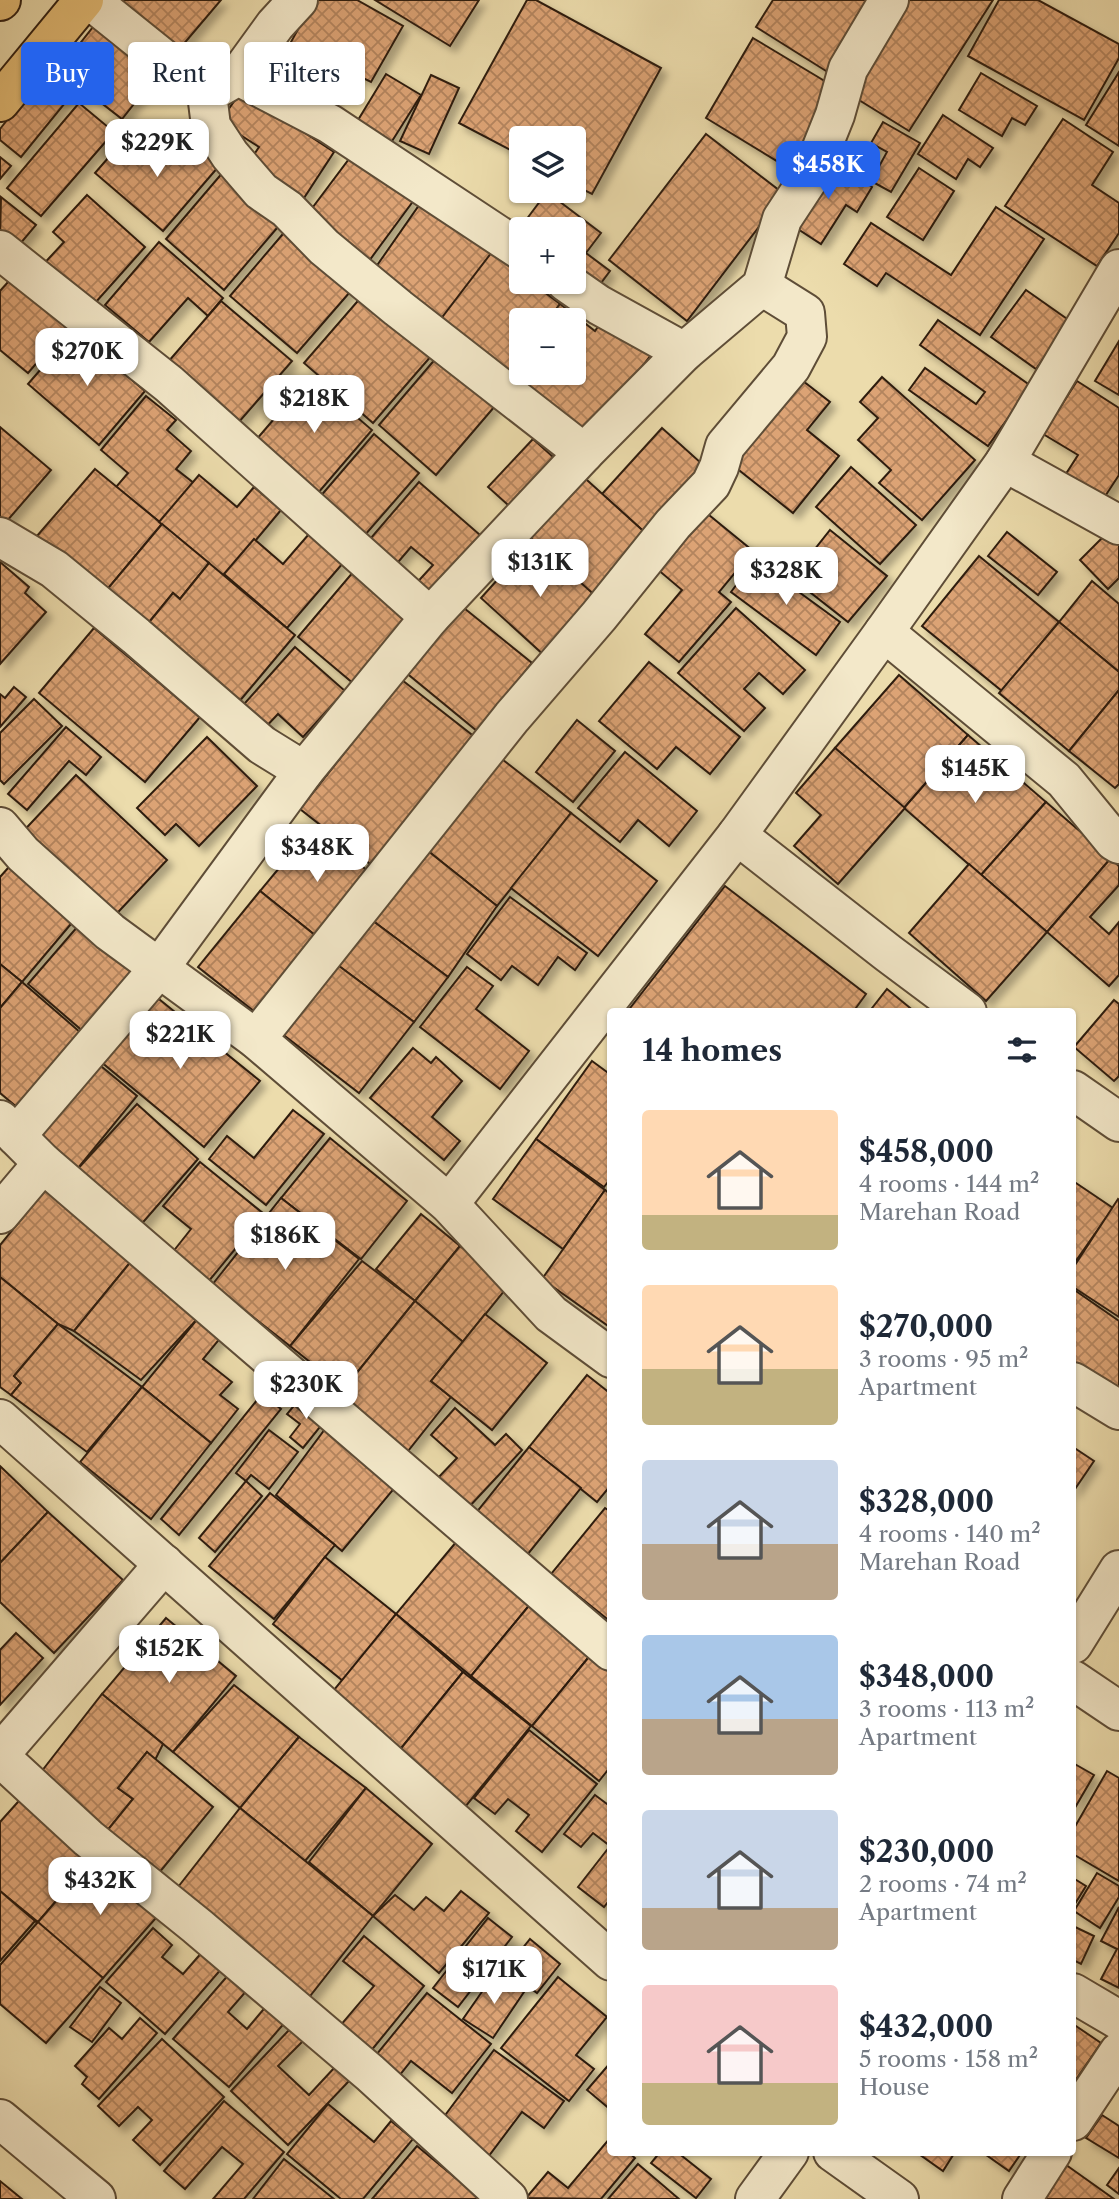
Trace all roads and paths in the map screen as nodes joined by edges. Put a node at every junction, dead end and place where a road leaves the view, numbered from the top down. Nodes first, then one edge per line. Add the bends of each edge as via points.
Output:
1 (84, 0) edge
2 (90, 0) edge
3 (298, 0) edge
4 (889, 0) edge
5 (155, 42) edge
6 (230, 76) edge
7 (230, 88) edge
8 (0, 102) edge
9 (217, 105) edge
10 (509, 242) edge
11 (0, 250) edge
12 (1119, 269) edge
13 (762, 286) junction
14 (583, 294) edge
15 (684, 352) junction
16 (584, 453) junction
17 (1005, 462) junction
18 (1119, 525) edge
19 (0, 537) edge
20 (430, 617) junction
21 (884, 632) junction
22 (304, 771) junction
23 (0, 827) edge
24 (737, 835) junction
25 (1119, 844) edge
26 (160, 967) junction
27 (614, 1008) edge
28 (962, 1008) edge
29 (603, 1024) edge
30 (256, 1039) junction
31 (1076, 1092) edge
32 (1119, 1122) edge
33 (8, 1128) edge
34 (43, 1163) junction
35 (449, 1204) junction
36 (0, 1214) edge
37 (607, 1356) edge
38 (1076, 1384) edge
39 (1119, 1410) edge
40 (0, 1419) edge
41 (164, 1563) junction
42 (1119, 1570) edge
43 (1076, 1639) edge
44 (607, 1648) edge
45 (1076, 1682) edge
46 (1119, 1711) edge
47 (0, 1755) edge
48 (607, 1957) edge
49 (1076, 1995) edge
50 (1119, 2020) edge
51 (1119, 2052) edge
52 (1076, 2116) edge
53 (0, 2119) edge
54 (786, 2156) edge
55 (839, 2156) edge
56 (1049, 2156) edge
57 (96, 2199) edge
58 (508, 2199) edge
59 (755, 2199) edge
60 (899, 2199) edge
61 (1022, 2199) edge

1 - 8 main road
2 - 5 street
3 - 6 street
4 - 13 street via 848,69 811,175 782,219
7 - 10 street via 330,124
9 - 16 street via 211,126 261,191 287,209 324,247
11 - 20 street via 169,384
12 - 17 street
13 - 15 street
13 - 30 street via 805,313 807,337 791,367 725,446 711,484 512,717
14 - 15 street
15 - 16 street
16 - 20 street
17 - 18 street
17 - 21 street
19 - 22 street via 54,569 262,745
20 - 22 street
21 - 24 street
21 - 25 street via 1064,780
22 - 26 street
23 - 26 street via 23,854 110,932
24 - 27 street
24 - 28 street
26 - 30 street
26 - 33 street
29 - 35 street
30 - 35 street
31 - 32 street
33 - 34 street
34 - 36 street
34 - 44 street
35 - 37 street via 551,1314
38 - 39 street
40 - 41 street
41 - 47 street
41 - 48 street
42 - 43 street
45 - 46 street
47 - 58 street via 88,1838 370,2073
49 - 50 street
51 - 52 street
53 - 57 street
54 - 59 street
55 - 60 street
56 - 61 street

